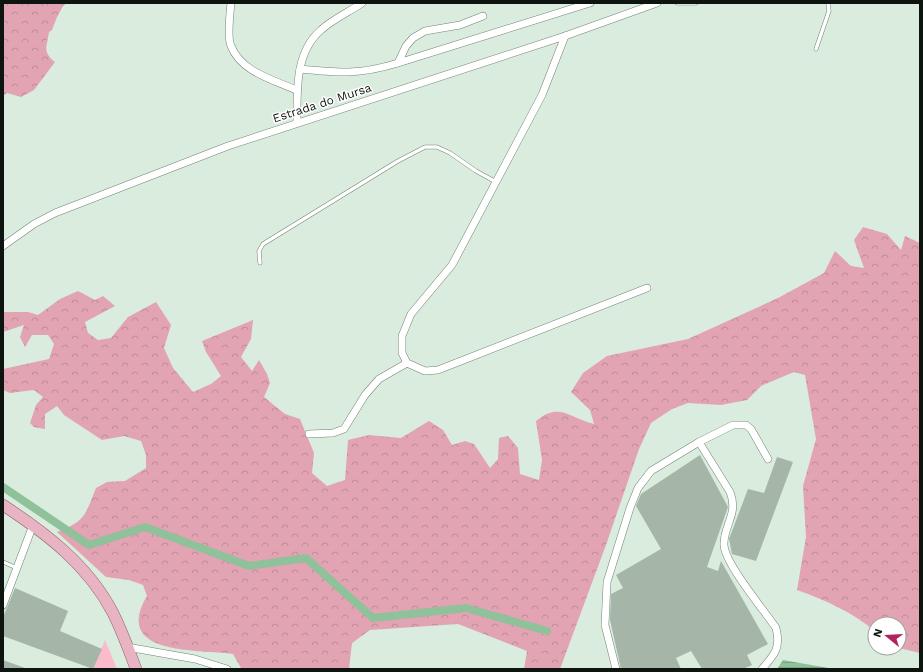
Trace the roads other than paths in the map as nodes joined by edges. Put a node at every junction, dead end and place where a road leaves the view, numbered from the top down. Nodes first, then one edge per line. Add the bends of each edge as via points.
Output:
1 (231, 3) edge
2 (362, 3) edge
3 (590, 3) edge
4 (657, 3) edge
5 (677, 3) edge
6 (696, 3) edge
7 (828, 3) edge
8 (483, 16) dead end
9 (565, 36) junction
10 (816, 50) dead end
11 (398, 63) junction
12 (300, 69) junction
13 (296, 90) junction
14 (297, 122) junction
15 (496, 182) junction
16 (3, 246) edge
17 (260, 263) dead end
18 (647, 288) dead end
19 (407, 363) junction
20 (309, 434) dead end
21 (699, 442) junction
22 (768, 459) dead end
23 (3, 505) edge
24 (33, 525) junction
25 (3, 562) edge
26 (17, 568) junction
27 (3, 605) edge
28 (127, 647) junction
29 (136, 669) edge
30 (227, 669) edge
31 (616, 669) edge
32 (762, 669) edge

1 - 13 street via 230,46 237,57 258,74
2 - 12 street via 320,30 311,40
3 - 11 street
4 - 9 street, Estrada do Mursa
5 - 6 lane
7 - 10 lane via 829,11
8 - 11 street via 460,25 425,31 406,46
9 - 14 street, Estrada do Mursa
9 - 15 street via 542,95
11 - 12 street via 374,71 348,73
12 - 13 street
13 - 14 street
14 - 16 street, Estrada do Mursa via 55,213
15 - 17 lane via 450,153 437,147 426,147 398,161 266,242 259,251
15 - 19 street via 452,265 411,314 402,336 402,353
18 - 19 street via 438,370 425,371
19 - 20 street via 379,379 365,395 344,429 333,433
21 - 22 street via 733,425 746,425
21 - 31 street via 651,471 638,488 630,508 607,582 605,625
21 - 32 street via 733,500 734,507 724,544 727,558 776,628 779,640 773,656
23 - 24 main road
24 - 26 street
24 - 28 main road via 66,551 100,590
25 - 26 lane
26 - 27 street
28 - 29 main road
28 - 30 street

